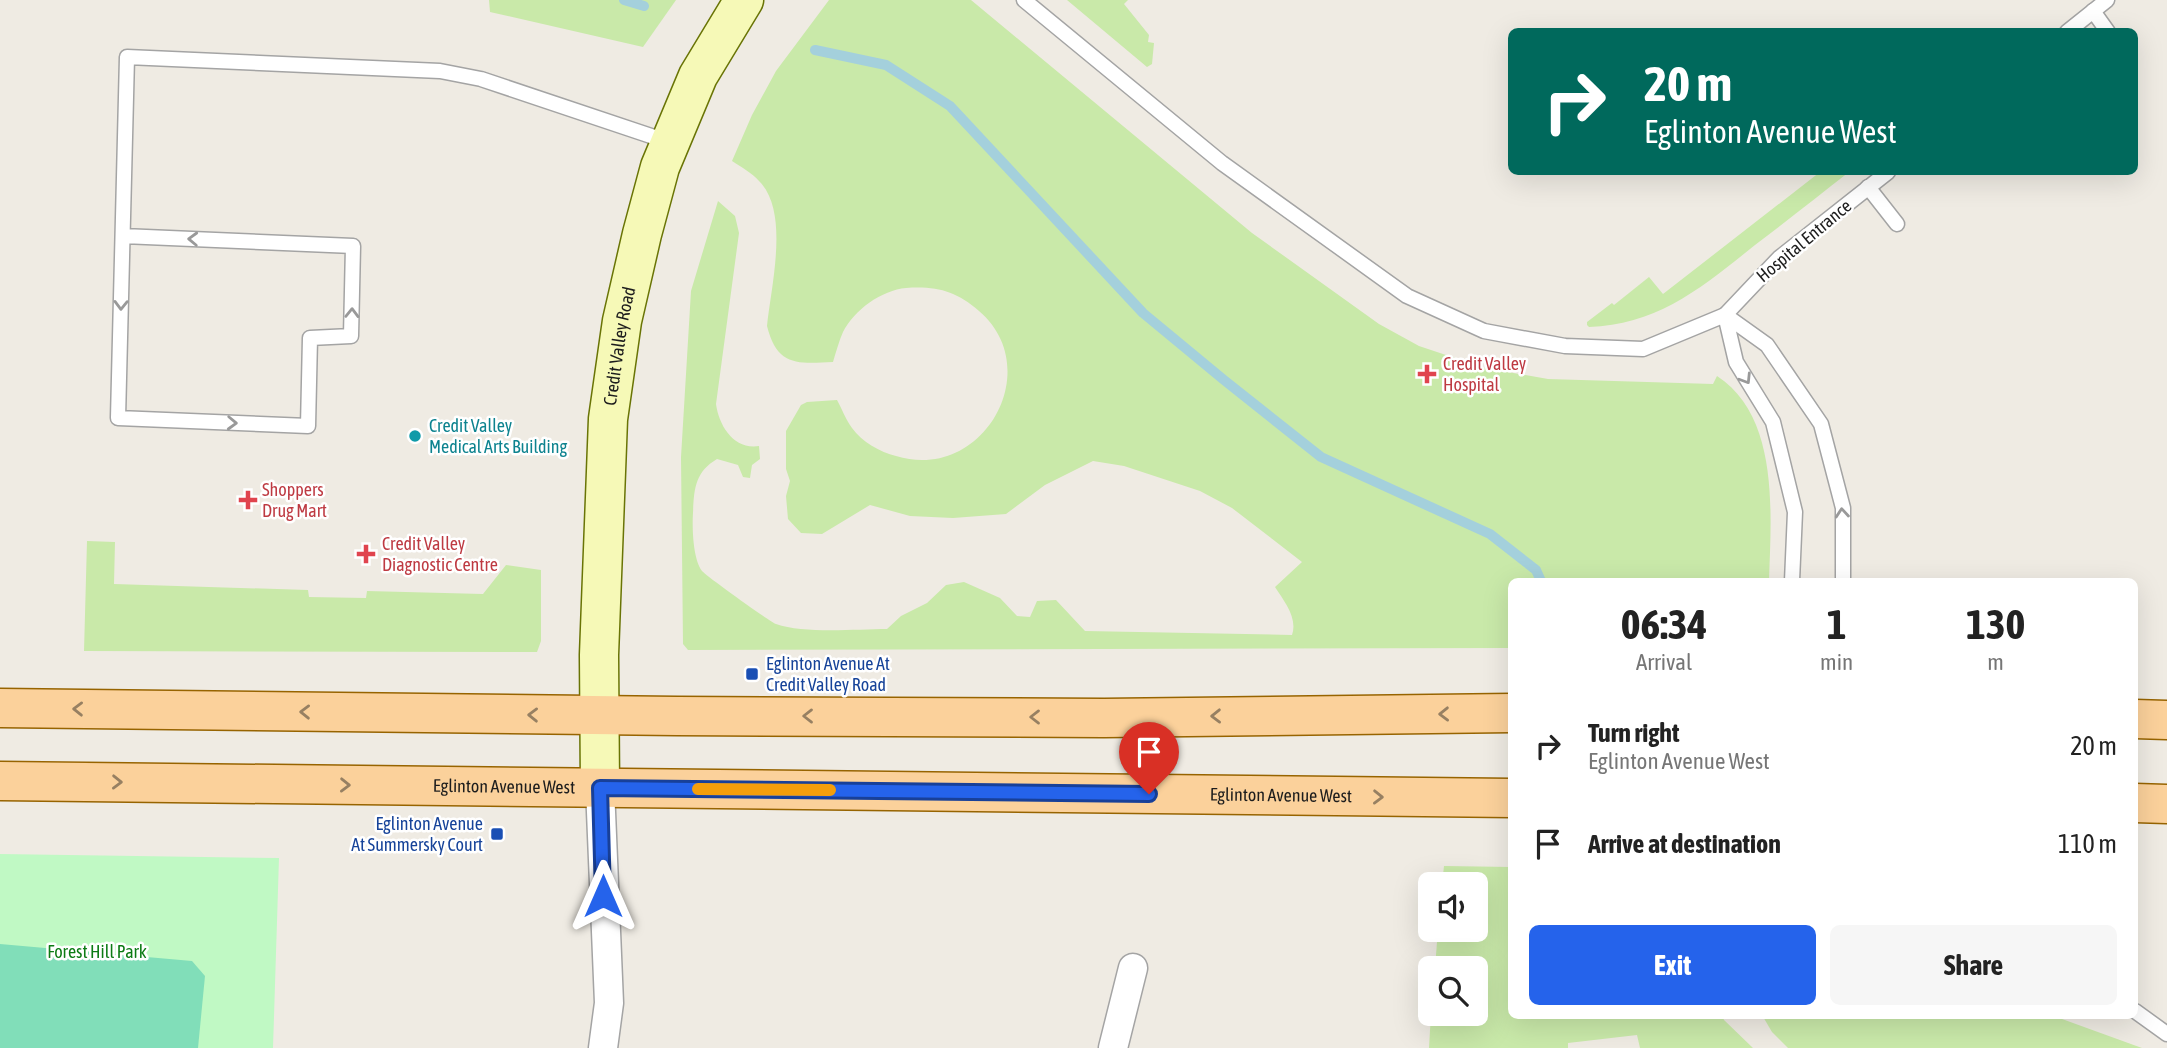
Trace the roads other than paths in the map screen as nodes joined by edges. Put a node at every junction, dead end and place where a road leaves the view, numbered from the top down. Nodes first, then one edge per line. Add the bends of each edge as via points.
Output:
1 (744, 0) edge
2 (1024, 0) edge
3 (2107, 0) edge
4 (2093, 11) junction
5 (2072, 28) edge
6 (2106, 28) edge
7 (670, 142) junction
8 (1884, 175) edge
9 (1868, 187) junction
10 (1897, 224) dead end
11 (123, 236) junction
12 (1725, 315) junction
13 (1792, 578) edge
14 (1843, 578) edge
15 (0, 708) edge
16 (1508, 713) edge
17 (601, 715) junction
18 (2138, 719) edge
19 (2167, 720) edge
20 (0, 781) edge
21 (600, 788) junction
22 (1508, 798) edge
23 (2138, 803) edge
24 (2167, 804) edge
25 (1133, 968) dead end
26 (2138, 1013) edge
27 (2166, 1030) edge
28 (603, 1048) edge
29 (1113, 1048) edge

1 - 7 street, Credit Valley Road via 698,76
2 - 12 lane via 1222,163 1407,296 1485,331 1565,346 1643,348
3 - 4 lane
4 - 5 lane
4 - 6 lane
7 - 11 lane via 481,79 440,71 127,57
7 - 17 street, Credit Valley Road via 622,321 608,419
8 - 9 lane, Hospital Entrance
9 - 10 lane
9 - 12 lane, Hospital Entrance via 1779,258
11 -> 11 lane via 118,418 308,426 310,338 351,336 353,246
12 -> 13 lane via 1735,362 1773,422 1795,512
14 -> 12 lane via 1843,508 1821,424 1767,345
17 -> 15 main road
16 -> 17 main road via 1104,718
17 - 21 street, Credit Valley Road
18 - 19 main road
20 -> 21 main road, Eglinton Avenue West
21 -> 22 main road, Eglinton Avenue West
21 - 28 street via 609,1003
23 - 24 main road
25 - 29 street
26 - 27 lane

